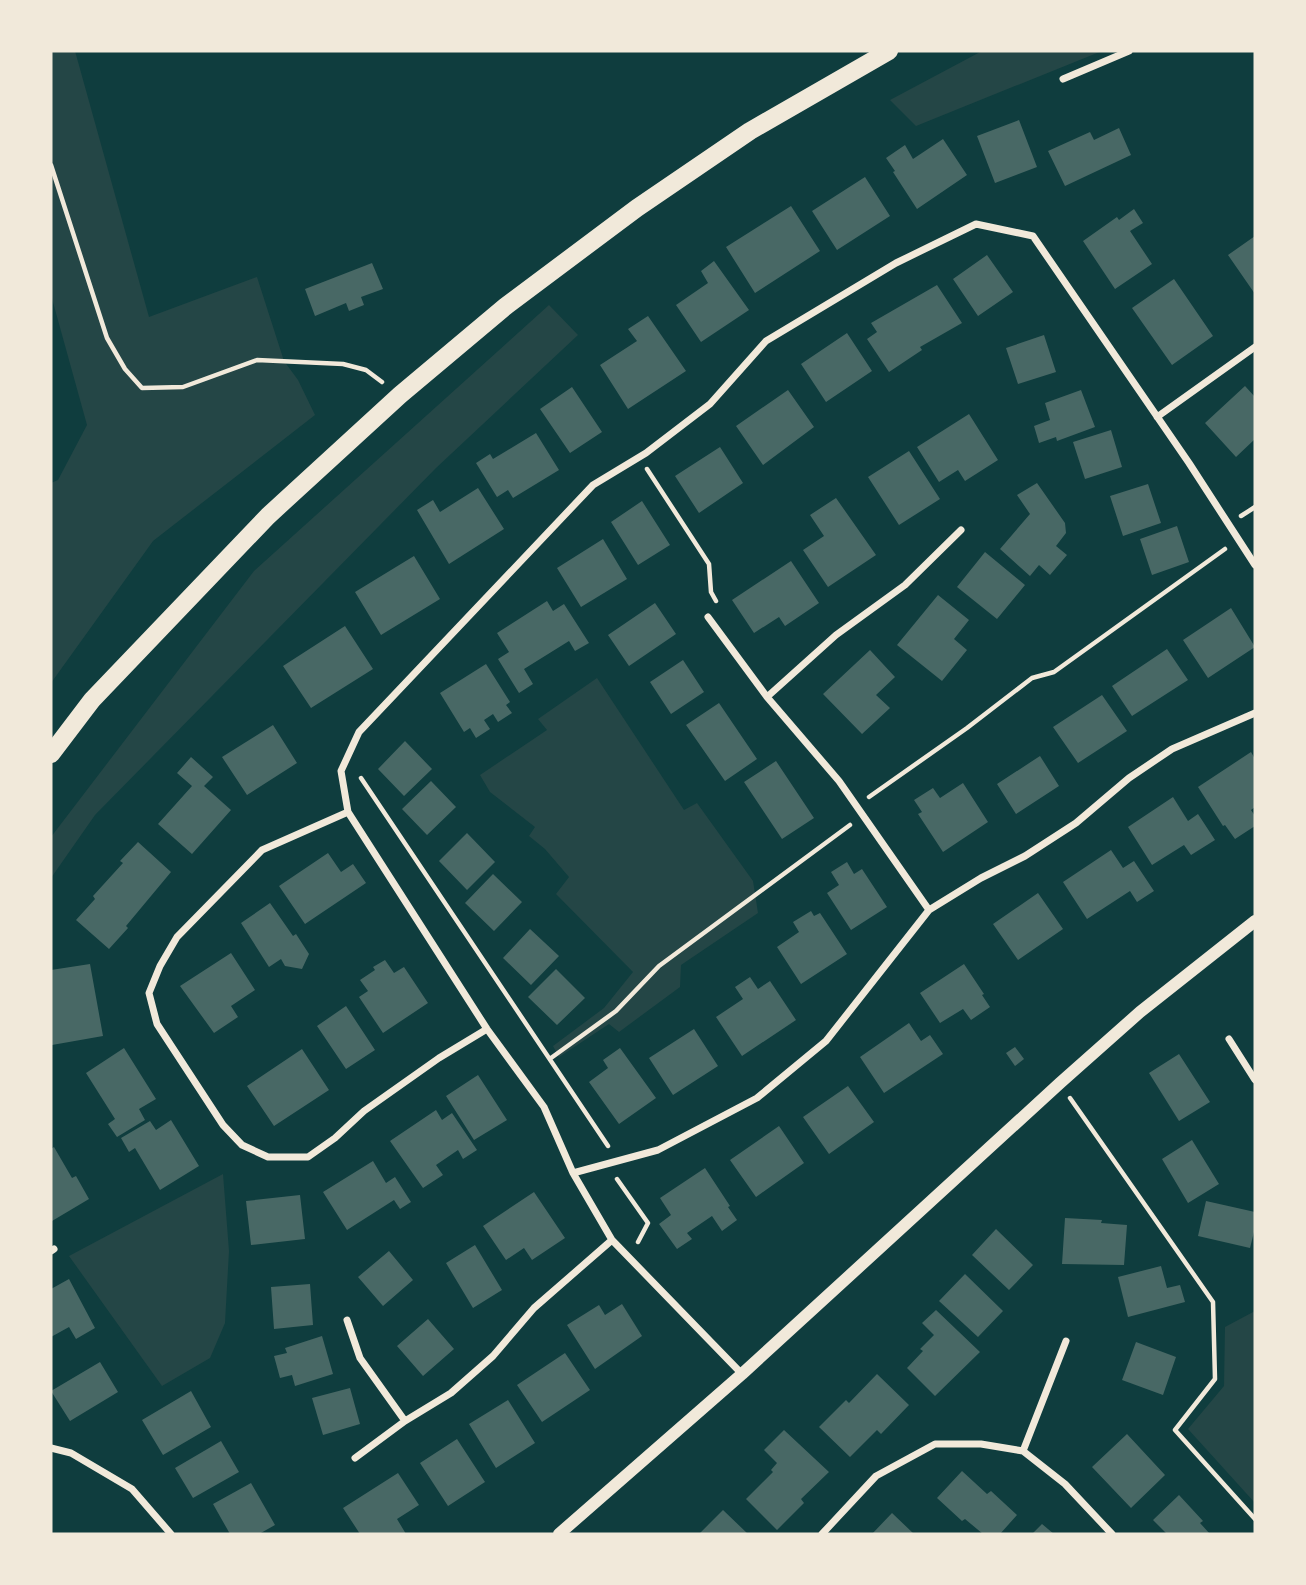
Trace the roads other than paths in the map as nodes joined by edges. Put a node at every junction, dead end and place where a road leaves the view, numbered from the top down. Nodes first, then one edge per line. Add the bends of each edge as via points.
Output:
1 (889, 51) edge
2 (1129, 51) edge
3 (1063, 79) dead end
4 (1255, 346) edge
5 (1157, 417) junction
6 (961, 530) dead end
7 (1255, 565) edge
8 (708, 617) road end
9 (767, 697) junction
10 (1255, 713) edge
11 (51, 754) edge
12 (348, 812) junction
13 (929, 910) junction
14 (1255, 921) edge
15 (487, 1029) junction
16 (1229, 1039) dead end
17 (1255, 1080) edge
18 (573, 1174) junction
19 (612, 1240) junction
20 (347, 1320) dead end
21 (1066, 1341) dead end
22 (742, 1374) junction
23 (405, 1421) junction
24 (51, 1448) edge
25 (1023, 1451) junction
26 (355, 1458) dead end
27 (172, 1534) edge
28 (559, 1534) edge
29 (822, 1534) edge
30 (1112, 1534) edge

1 - 11 main road via 750,131 506,306 268,516 92,700
2 - 3 street
4 - 5 street
5 - 7 street
5 - 12 street via 1033,236 976,223 766,341 710,404 593,485 359,732 341,771
6 - 9 street via 905,585 836,635
8 - 9 street
9 - 13 street via 864,815
10 - 13 street via 1172,749 1076,823
12 - 15 street
12 - 15 street via 262,850 177,937 149,993 157,1024 223,1125 242,1145 268,1157 307,1157 439,1058
13 - 18 street via 826,1041 757,1098 658,1150
14 - 22 street via 1060,1083
15 - 18 street via 544,1107
16 - 17 street
18 - 19 street
19 - 22 street
19 - 23 street via 534,1308 493,1356 451,1393
20 - 23 street via 360,1358
21 - 25 street
22 - 28 street
23 - 26 street
24 - 27 street via 71,1453 132,1489
25 - 29 street via 981,1444 935,1444 876,1476
25 - 30 street via 1065,1483

